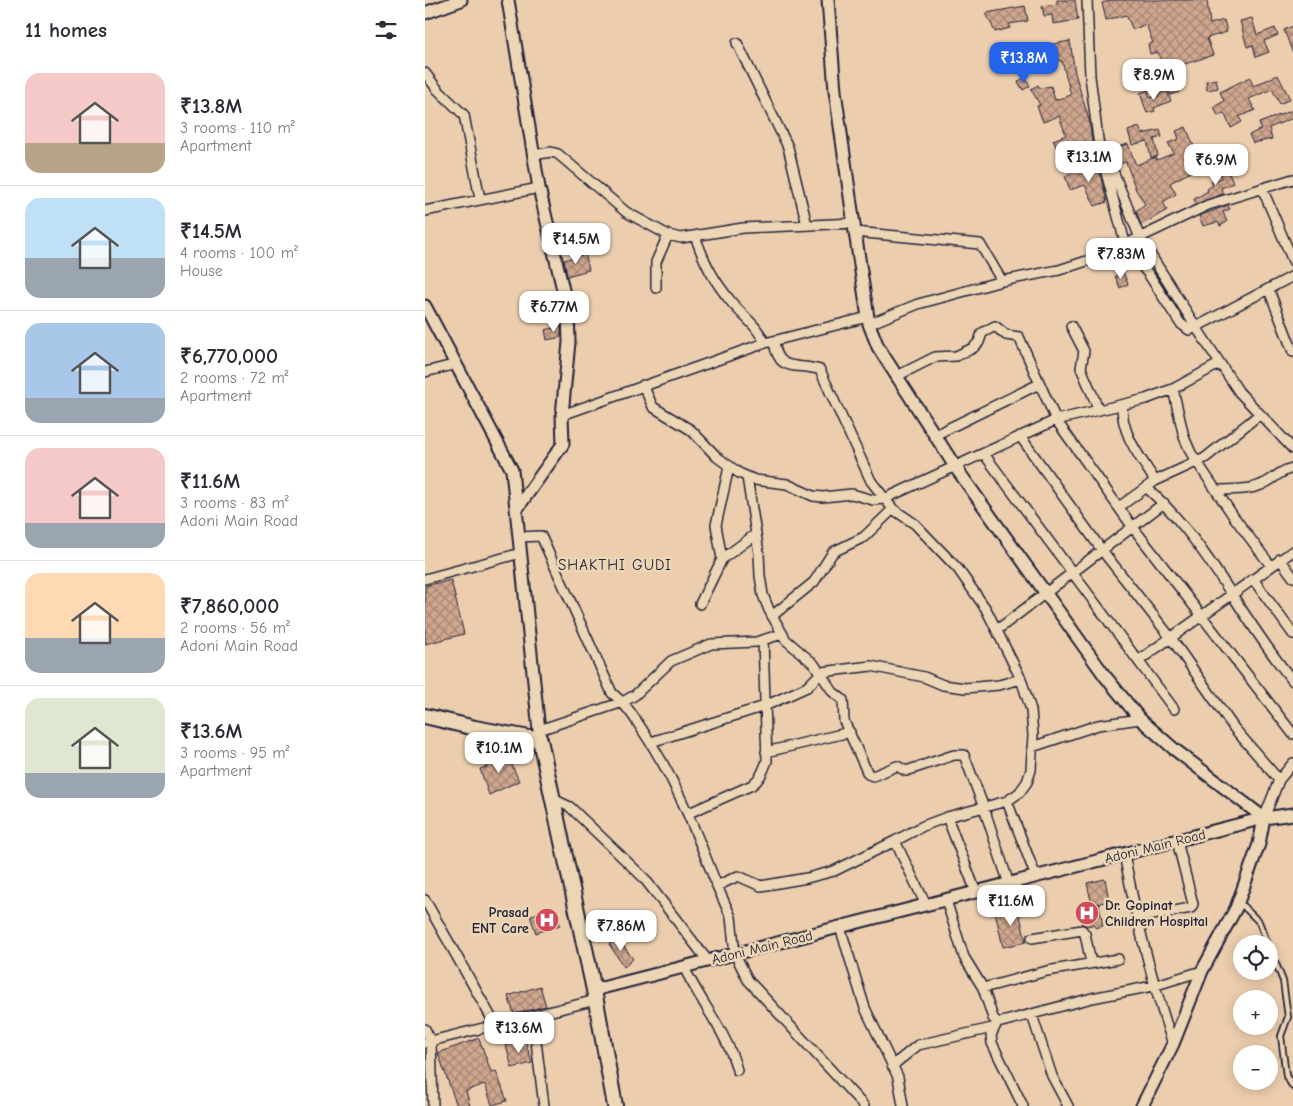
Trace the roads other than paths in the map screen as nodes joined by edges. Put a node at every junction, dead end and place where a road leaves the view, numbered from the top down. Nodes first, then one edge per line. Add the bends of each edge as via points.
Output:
1 (461, 0) edge
2 (508, 0) edge
3 (827, 0) edge
4 (1087, 0) edge
5 (425, 13) edge
6 (737, 43) dead end
7 (425, 73) edge
8 (1096, 128) junction
9 (533, 154) junction
10 (1293, 179) edge
11 (539, 188) junction
12 (1262, 188) junction
13 (479, 199) junction
14 (425, 211) edge
15 (807, 225) junction
16 (855, 228) junction
17 (668, 235) junction
18 (695, 236) junction
19 (1140, 238) junction
20 (1126, 246) junction
21 (1293, 260) edge
22 (1293, 276) edge
23 (1002, 281) junction
24 (656, 288) dead end
25 (1269, 290) junction
26 (425, 306) edge
27 (869, 321) junction
28 (1071, 326) dead end
29 (1195, 327) junction
30 (770, 342) junction
31 (1293, 352) edge
32 (457, 364) junction
33 (1219, 364) junction
34 (425, 372) edge
35 (897, 376) junction
36 (1039, 384) junction
37 (643, 386) junction
38 (1173, 390) junction
39 (1122, 406) junction
40 (1099, 410) junction
41 (1260, 414) junction
42 (562, 415) junction
43 (1056, 420) junction
44 (935, 436) junction
45 (1020, 436) junction
46 (1293, 449) edge
47 (984, 454) junction
48 (1197, 463) junction
49 (729, 467) junction
50 (956, 468) junction
51 (1293, 468) edge
52 (747, 477) junction
53 (1155, 481) junction
54 (1147, 488) junction
55 (1217, 490) junction
56 (884, 499) junction
57 (1164, 503) junction
58 (1119, 507) junction
59 (893, 509) junction
60 (516, 510) junction
61 (1132, 526) junction
62 (756, 534) junction
63 (519, 537) junction
64 (1101, 549) junction
65 (1293, 551) edge
66 (521, 554) junction
67 (722, 559) junction
68 (1280, 560) junction
69 (1271, 566) junction
70 (1071, 572) junction
71 (1293, 577) edge
72 (425, 579) edge
73 (1253, 579) junction
74 (1046, 593) junction
75 (1232, 594) junction
76 (700, 604) dead end
77 (1202, 615) junction
78 (772, 616) junction
79 (997, 630) junction
80 (782, 634) junction
81 (1293, 634) edge
82 (1171, 638) junction
83 (763, 640) junction
84 (1138, 661) junction
85 (822, 672) junction
86 (1021, 679) junction
87 (1293, 681) edge
88 (623, 702) junction
89 (765, 706) junction
90 (1175, 709) dead end
91 (425, 716) edge
92 (1141, 719) junction
93 (850, 732) junction
94 (1293, 734) edge
95 (540, 735) junction
96 (651, 742) junction
97 (1032, 746) junction
98 (766, 752) junction
99 (1293, 763) edge
100 (1279, 780) junction
101 (553, 799) junction
102 (1007, 801) junction
103 (984, 808) junction
104 (689, 813) junction
105 (1293, 814) edge
106 (947, 817) junction
107 (1264, 818) junction
108 (895, 841) junction
109 (1177, 841) junction
110 (1124, 854) junction
111 (1036, 877) junction
112 (1009, 884) junction
113 (717, 886) junction
114 (976, 892) junction
115 (425, 900) edge
116 (946, 900) junction
117 (1238, 902) junction
118 (926, 905) junction
119 (1136, 918) junction
120 (840, 927) junction
121 (1032, 938) dead end
122 (735, 954) junction
123 (1118, 959) dead end
124 (708, 961) junction
125 (1091, 963) junction
126 (683, 967) junction
127 (1202, 971) junction
128 (1153, 986) junction
129 (983, 988) junction
130 (595, 995) junction
131 (1032, 1015) junction
132 (533, 1017) junction
133 (496, 1026) junction
134 (995, 1026) junction
135 (425, 1029) edge
136 (428, 1042) edge
137 (1173, 1044) junction
138 (892, 1066) junction
139 (737, 1070) dead end
140 (1293, 1087) edge
141 (433, 1106) edge
142 (544, 1106) edge
143 (615, 1106) edge
144 (864, 1106) edge
145 (903, 1106) edge
146 (1023, 1106) edge
147 (1067, 1106) edge
148 (1142, 1106) edge

1 - 5 street
2 - 9 street
3 - 16 street via 835,91
4 - 8 street
6 - 15 street via 787,147
7 - 13 street via 464,115
8 - 19 street
8 - 20 street
9 - 11 street
9 - 17 street via 559,154 626,212
10 - 12 street
11 - 13 street
11 - 42 street via 568,311 569,342
12 - 19 street via 1208,205
12 - 21 street
13 - 14 street
15 - 16 street
15 - 18 street via 743,228
16 - 23 street via 980,244
16 - 27 street
17 - 18 street via 681,238
17 - 24 street via 656,262
18 - 30 street via 712,277
19 - 20 street
19 - 29 street
20 - 23 street via 1059,270
20 - 29 street via 1181,323 1189,330
22 - 25 street
23 - 27 street
25 - 29 street
25 - 31 street
26 - 32 street
27 - 30 street
27 - 35 street via 878,347
28 - 40 street via 1084,351 1081,368
29 - 33 street
30 - 37 street
30 - 56 street via 785,364 820,370 871,481
32 - 34 street
32 - 60 street via 512,470
33 - 38 street
33 - 41 street
35 - 36 street via 935,357 951,357 965,352 977,345 982,333 995,326 1006,336 1015,335 1022,340
35 - 44 street
36 - 43 street
36 - 44 street
37 - 42 street
37 - 49 street via 653,407 691,430
38 - 39 street
38 - 48 street via 1185,437
39 - 40 street
39 - 53 street via 1129,440
40 - 43 street
41 - 46 street
41 - 48 street
42 - 60 street via 563,444
43 - 45 street
43 - 58 street
44 - 50 street
45 - 47 street
45 - 64 street
47 - 50 street
47 - 70 street
48 - 53 street
48 - 55 street
49 - 52 street
49 - 67 street via 716,525
50 - 56 street
50 - 74 street
51 - 55 street via 1255,487
52 - 56 street via 787,484 813,496 851,494 873,500
52 - 62 street
53 - 54 street
54 - 57 street
54 - 58 street
55 - 69 street
56 - 59 street
57 - 61 street
57 - 75 street
58 - 61 street
59 - 78 street via 864,537 833,552 813,582
59 - 79 street via 915,524 958,569
60 - 63 street
61 - 64 street
61 - 77 street
62 - 67 street
62 - 78 street via 763,595
63 - 66 street
63 - 88 street via 541,536 612,694
64 - 70 street
64 - 82 street
65 - 68 street
66 - 72 street
66 - 95 street
67 - 76 street
68 - 69 street
68 - 71 street
69 - 73 street
70 - 74 street
70 - 84 street
73 - 75 street
73 - 81 street
74 - 79 street
74 - 92 street via 1105,676
75 - 77 street
75 - 87 street
77 - 82 street
77 - 94 street
78 - 80 street
79 - 86 street
80 - 83 street
80 - 85 street via 794,649
82 - 84 street
82 - 100 street via 1234,728
83 - 88 street via 711,644 671,661
83 - 89 street
84 - 90 street
85 - 86 street via 871,666 965,688 999,686
85 - 89 street via 807,687
85 - 93 street via 833,692 843,700 843,717
86 - 97 street via 1031,710
88 - 95 street
88 - 96 street
89 - 96 street
89 - 98 street
91 - 95 main road via 475,728
92 - 97 street via 1098,725
92 - 107 street via 1174,749
93 - 98 street
93 - 103 street via 870,776 897,766 906,771 954,755 964,755
95 - 101 main road
96 - 104 street
97 - 102 street via 1027,782
98 - 104 street via 767,761 759,780
99 - 100 street
100 - 107 street
101 - 124 street via 570,806 645,878
101 - 130 main road
102 - 103 street
102 - 111 street
103 - 106 street
103 - 112 street
104 - 113 street
105 - 107 street, Adoni Main Road
106 - 108 street
106 - 114 street
107 - 109 street, Adoni Main Road
107 - 117 street via 1259,844
108 - 113 street via 835,872 761,886 738,876
108 - 118 street
109 - 110 street, Adoni Main Road
109 - 119 street via 1193,904 1191,908
110 - 111 street, Adoni Main Road
110 - 119 street
111 - 112 street, Adoni Main Road
112 - 114 street, Adoni Main Road
113 - 122 street via 731,917
114 - 116 street, Adoni Main Road
115 - 133 street
116 - 118 street, Adoni Main Road
116 - 129 street via 964,957
117 - 127 street
117 - 140 lane via 1259,922 1283,982 1287,1017 1281,1036 1286,1076
118 - 120 street, Adoni Main Road
119 - 128 street
120 - 122 street, Adoni Main Road
120 - 138 street via 865,1008
121 - 125 street via 1082,930
122 - 124 street, Adoni Main Road
122 - 144 street via 757,992
123 - 125 street
124 - 126 street, Adoni Main Road
125 - 129 street
126 - 130 street, Adoni Main Road
126 - 139 street via 732,1052
127 - 128 street
127 - 137 street
128 - 131 street via 1092,998
128 - 137 street
129 - 134 street
130 - 132 street
130 - 143 main road
131 - 134 street
131 - 147 street via 1052,1076
132 - 133 street
132 - 142 street
133 - 136 street
134 - 138 street via 918,1045
134 - 146 street via 992,1043
135 - 136 street
136 - 141 street
137 - 148 street
138 - 145 street via 898,1077

